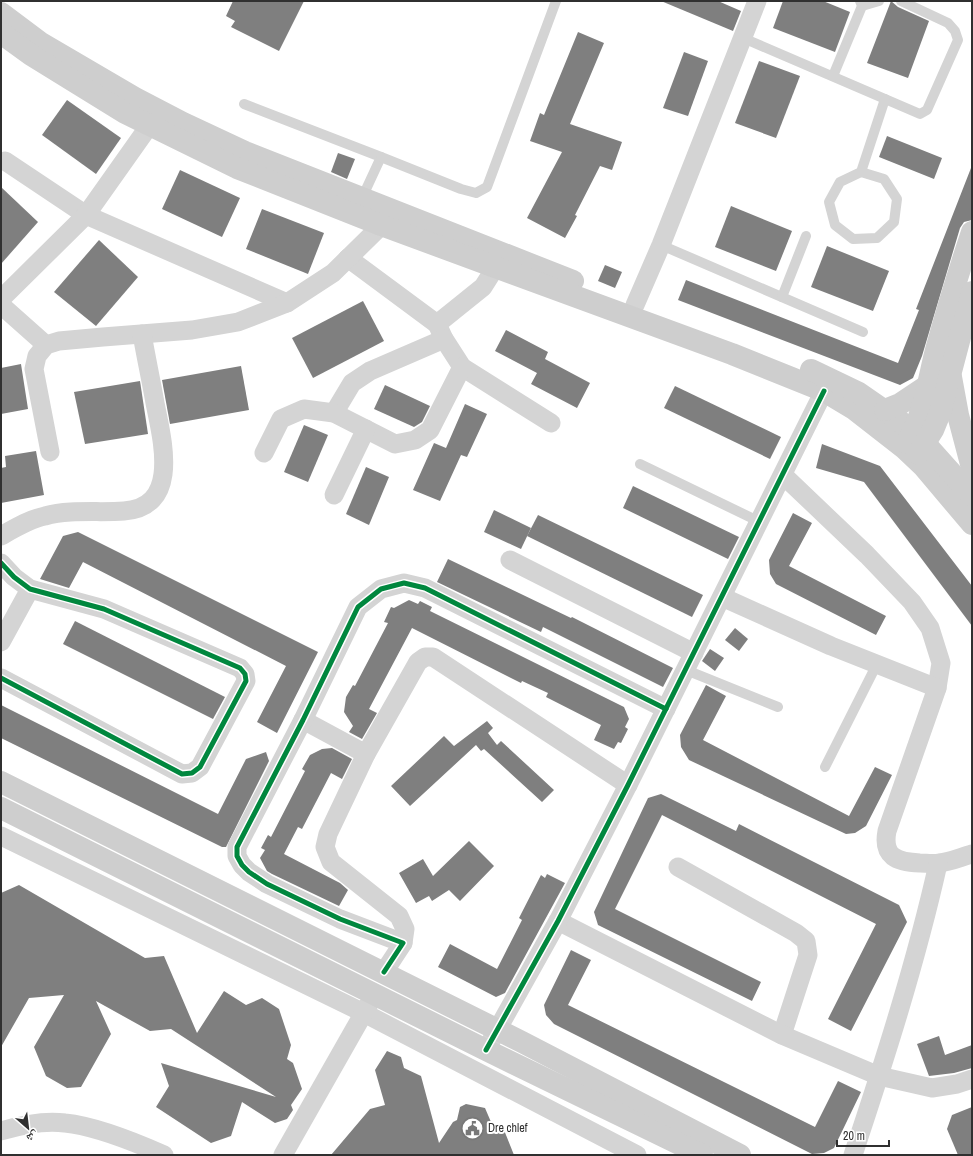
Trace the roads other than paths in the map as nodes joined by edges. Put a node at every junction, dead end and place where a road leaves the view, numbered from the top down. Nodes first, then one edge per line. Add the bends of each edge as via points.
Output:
1 (556, 1) edge
2 (757, 1) edge
3 (879, 1) edge
4 (901, 1) edge
5 (861, 4) edge
6 (1, 13) edge
7 (1, 33) edge
8 (743, 38) junction
9 (833, 76) junction
10 (884, 99) junction
11 (244, 104) dead end
12 (149, 126) junction
13 (381, 157) junction
14 (5, 160) dead end
15 (861, 172) junction
16 (362, 198) junction
17 (86, 215) junction
18 (389, 218) junction
19 (972, 232) edge
20 (806, 236) dead end
21 (661, 245) junction
22 (348, 258) junction
23 (495, 268) junction
24 (972, 292) edge
25 (782, 297) junction
26 (1, 299) edge
27 (287, 303) junction
28 (1, 305) edge
29 (635, 305) junction
30 (441, 332) junction
31 (863, 332) dead end
32 (142, 334) junction
33 (46, 345) junction
34 (462, 367) junction
35 (950, 372) junction
36 (927, 386) junction
37 (824, 392) junction
38 (885, 410) junction
39 (334, 413) junction
40 (551, 424) dead end
41 (366, 429) junction
42 (915, 445) junction
43 (50, 452) dead end
44 (264, 453) dead end
45 (640, 464) dead end
46 (972, 468) edge
47 (783, 475) junction
48 (334, 495) dead end
49 (972, 496) edge
50 (760, 522) junction
51 (972, 524) edge
52 (1, 536) edge
53 (510, 560) dead end
54 (1, 563) edge
55 (30, 589) junction
56 (722, 597) junction
57 (1, 642) edge
58 (690, 662) junction
59 (877, 664) junction
60 (1, 678) edge
61 (937, 688) junction
62 (778, 707) dead end
63 (666, 709) junction
64 (303, 720) junction
65 (366, 754) junction
66 (825, 767) dead end
67 (1, 782) edge
68 (628, 784) junction
69 (1, 808) edge
70 (1, 836) edge
71 (972, 854) edge
72 (938, 864) junction
73 (678, 867) dead end
74 (558, 921) junction
75 (403, 943) junction
76 (384, 972) junction
77 (375, 994) junction
78 (364, 1013) junction
79 (497, 1029) junction
80 (782, 1035) junction
81 (486, 1050) junction
82 (879, 1076) junction
83 (972, 1079) edge
84 (1, 1131) edge
85 (153, 1153) edge
86 (283, 1155) edge
87 (637, 1155) edge
88 (702, 1155) edge
89 (740, 1155) edge
90 (853, 1155) edge

1 - 13 lane via 487,186 476,193 461,189
2 - 8 street
3 - 5 lane
4 - 10 lane via 948,23 956,31 958,40 924,113 920,114
5 - 9 lane
6 - 16 main road via 41,42 135,98 183,123 245,152
7 - 12 main road via 31,55
8 - 9 lane
8 - 21 street
9 - 10 lane
10 - 15 lane
11 - 13 lane
12 - 17 street
12 - 18 main road via 237,168
13 - 16 lane
14 - 17 street
15 - 15 lane via 840,182 829,202 835,225 853,239 877,238 894,222 896,199 884,179
16 - 18 main road
17 - 26 street
17 - 27 street
18 - 22 street
18 - 23 main road
18 - 29 main road
19 - 36 main road via 950,296
20 - 25 lane
21 - 25 lane
21 - 29 street
22 - 27 street via 333,274
22 - 30 street
23 - 30 street via 483,287
23 - 37 main road via 732,354
24 - 35 main road
25 - 31 lane
27 - 32 street via 238,322 192,330
28 - 33 street
29 - 38 main road via 830,378
30 - 34 street
30 - 39 street via 352,383
32 - 33 street
32 - 52 street via 165,454 163,478 156,494 149,503 140,508 46,516
33 - 43 street via 37,356 34,369
34 - 40 street
34 - 41 street via 430,430 415,440 395,444
35 - 42 main road via 933,430
35 - 46 main road
36 - 38 main road via 900,404
36 - 42 main road
37 - 42 main road
37 - 47 street
38 - 42 main road
39 - 41 street
39 - 44 street via 304,409 281,419
41 - 48 street
42 - 49 main road
42 - 51 main road
45 - 50 lane
47 - 50 street
47 - 61 street via 912,602 930,628 941,663
50 - 56 street
53 - 58 street
54 - 55 street
55 - 57 street
55 - 60 street via 104,609 240,668 245,674 246,681 200,767 192,773 182,774
56 - 58 street
56 - 59 street
58 - 62 lane
58 - 63 street
59 - 61 street
59 - 66 lane
61 - 72 street via 885,841 887,849 902,862
63 - 64 street via 425,588 404,583 381,589 358,607
63 - 68 street
64 - 65 street
64 - 75 street via 237,847 237,856 250,872 267,884 340,919
65 - 68 street via 418,662 425,657 433,657
65 - 75 street via 328,834 325,847 331,862 399,916 405,929
67 - 76 main road
68 - 74 street
69 - 77 main road
70 - 78 street
71 - 72 street
72 - 82 street via 925,919
73 - 80 street via 806,941 808,955
74 - 79 street
74 - 80 street
75 - 76 street
76 - 79 main road
77 - 78 street
77 - 81 main road
78 - 86 street
78 - 87 street
79 - 81 street
79 - 89 main road
80 - 82 street
81 - 88 main road
82 - 83 street via 932,1088
82 - 90 street
84 - 85 street via 35,1123 65,1123 110,1134

